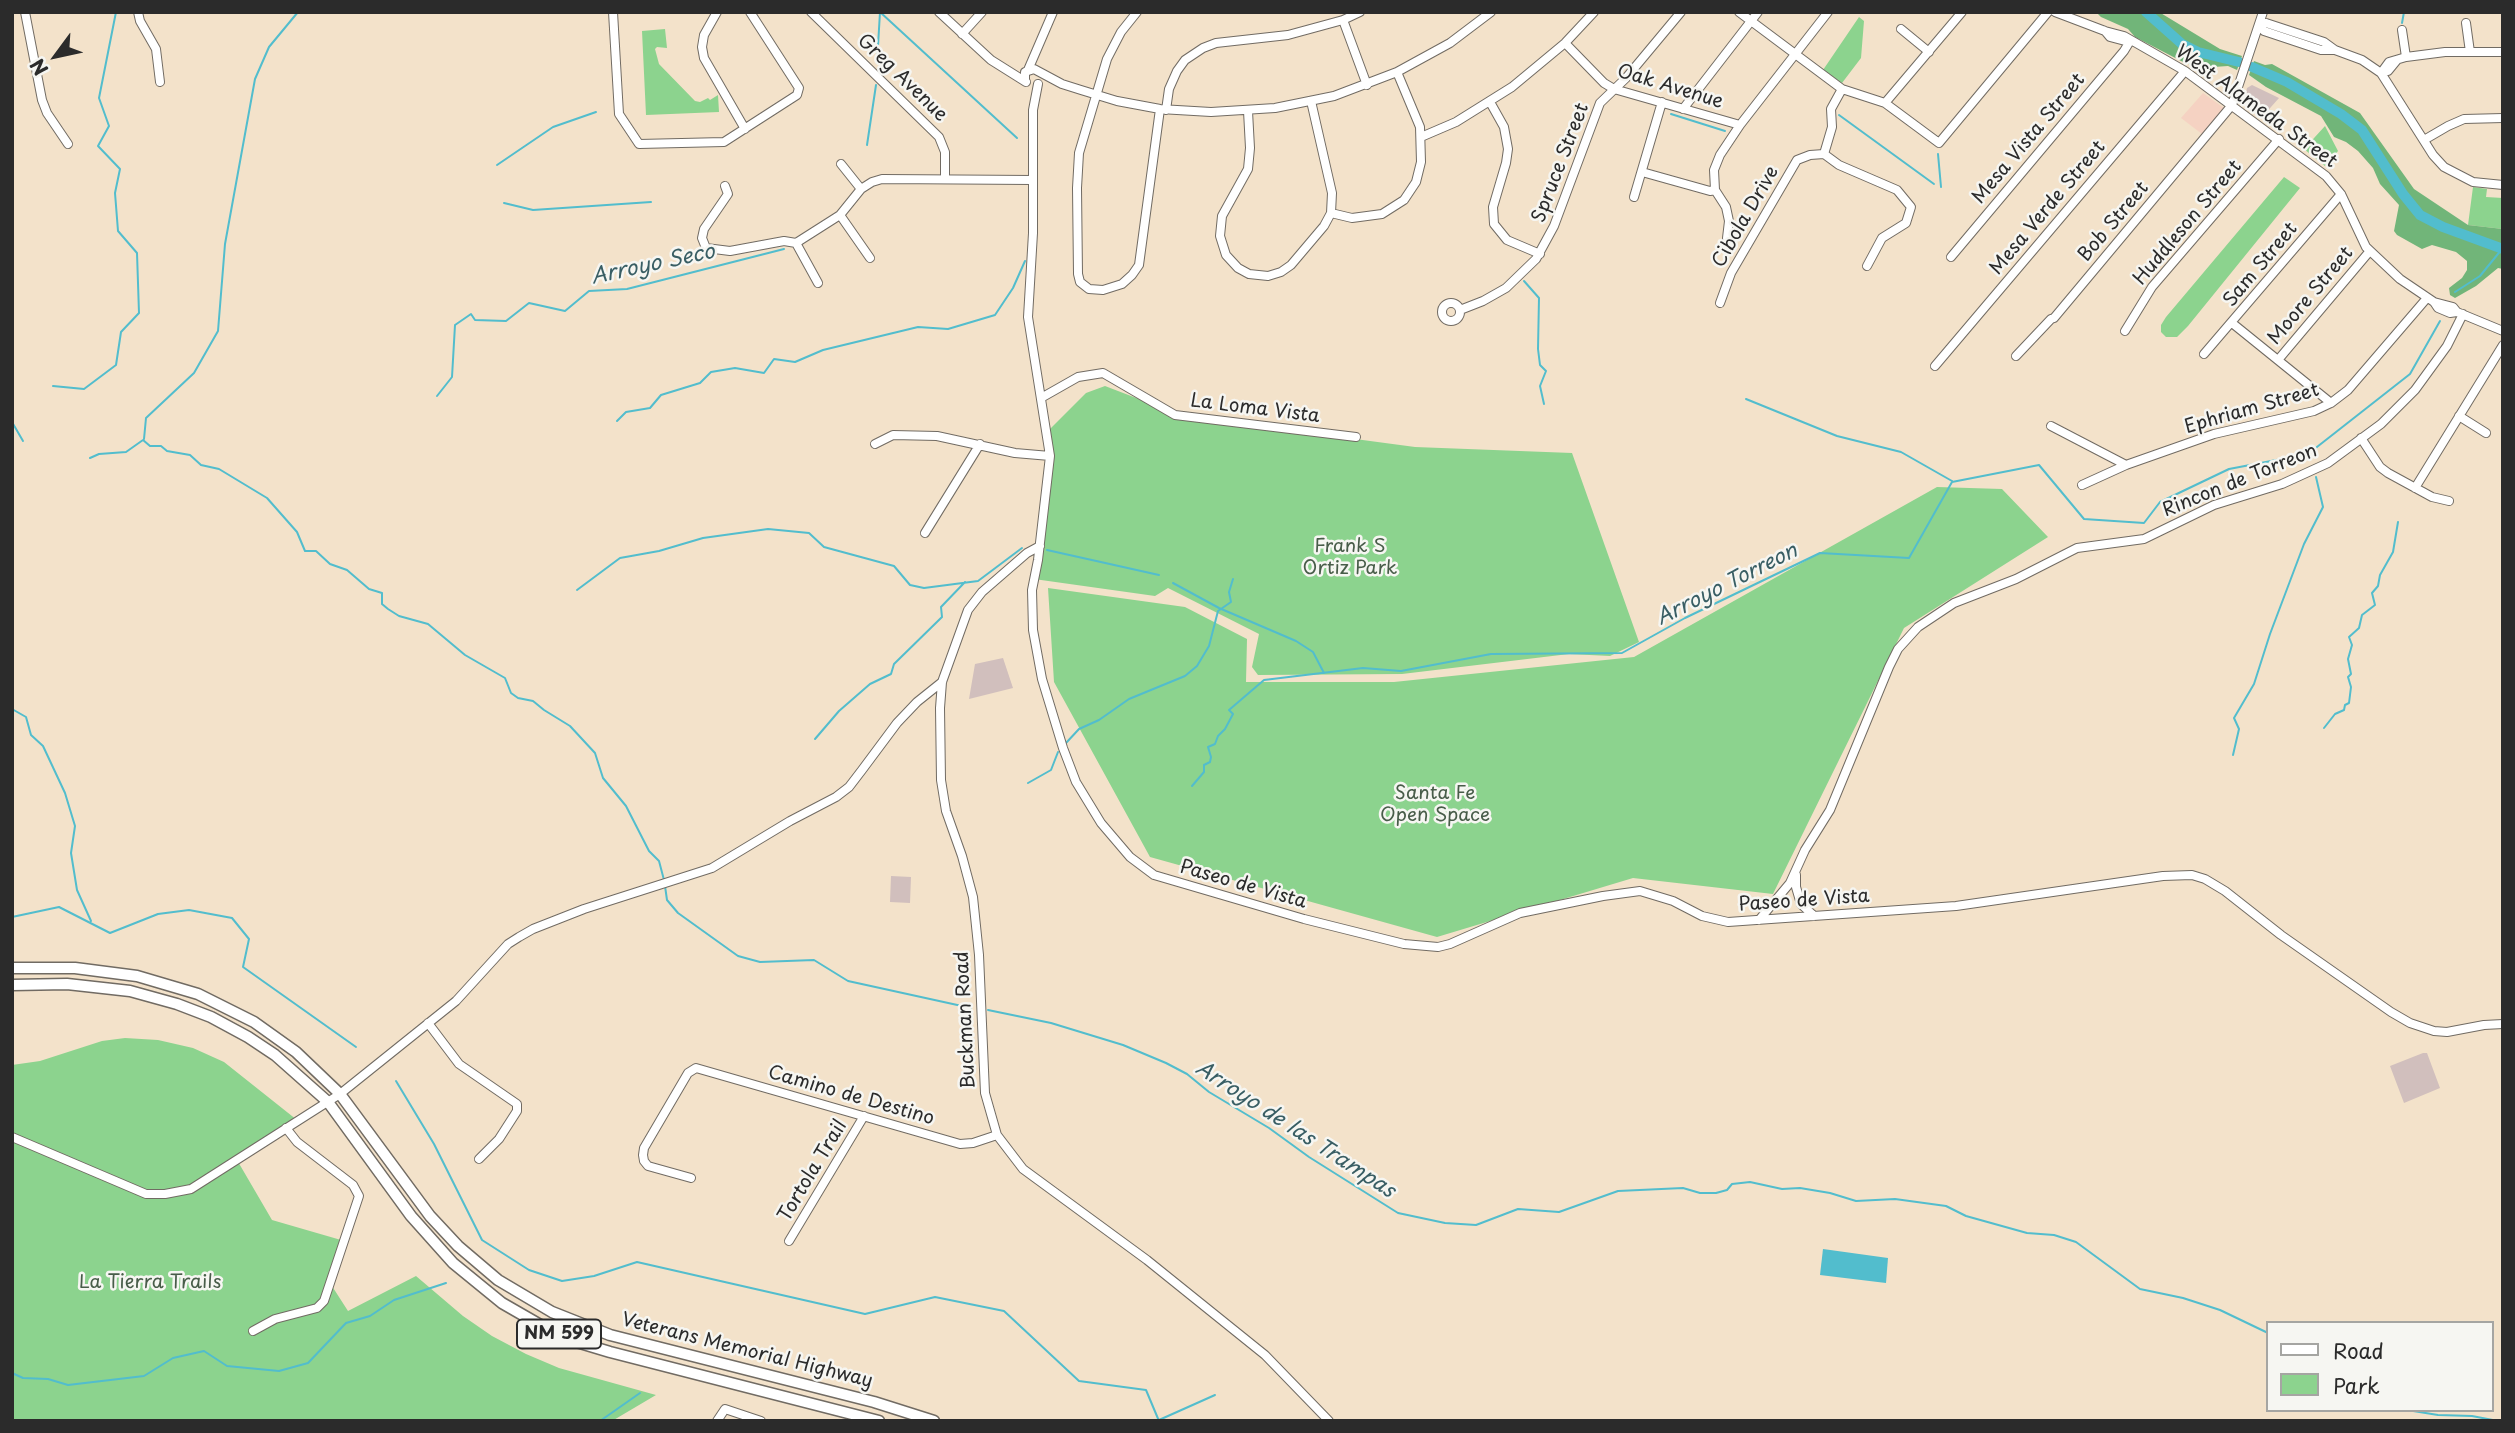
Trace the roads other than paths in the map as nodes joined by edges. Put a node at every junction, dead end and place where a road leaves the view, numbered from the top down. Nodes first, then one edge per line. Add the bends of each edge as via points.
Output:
1 (25, 12) edge
2 (138, 12) edge
3 (613, 12) edge
4 (717, 12) edge
5 (750, 12) edge
6 (811, 12) edge
7 (939, 12) edge
8 (982, 12) edge
9 (1053, 12) edge
10 (1137, 12) edge
11 (1360, 12) edge
12 (1491, 12) edge
13 (1594, 12) edge
14 (1681, 12) edge
15 (1740, 12) edge
16 (1758, 12) edge
17 (1828, 12) edge
18 (1962, 12) edge
19 (2048, 12) edge
20 (2054, 12) edge
21 (2263, 12) edge
22 (1343, 20) junction
23 (1751, 21) junction
24 (2466, 23) dead end
25 (2259, 25) junction
26 (1901, 29) dead end
27 (2402, 30) dead end
28 (962, 34) junction
29 (2130, 41) junction
30 (1565, 43) junction
31 (1929, 52) junction
32 (2470, 52) junction
33 (2503, 52) edge
34 (1795, 55) junction
35 (2401, 59) junction
36 (1010, 71) junction
37 (1033, 71) junction
38 (2185, 71) junction
39 (1397, 72) junction
40 (2381, 74) junction
41 (160, 82) dead end
42 (1026, 83) junction
43 (1038, 84) junction
44 (1062, 84) junction
45 (1367, 85) junction
46 (1614, 89) junction
47 (1842, 89) junction
48 (1096, 95) junction
49 (1311, 101) junction
50 (1490, 102) junction
51 (1662, 102) junction
52 (1885, 103) junction
53 (2232, 105) junction
54 (1683, 108) junction
55 (1163, 109) junction
56 (1033, 110) junction
57 (1248, 111) junction
58 (2503, 118) edge
59 (1740, 125) junction
60 (745, 129) junction
61 (1421, 137) junction
62 (2279, 139) junction
63 (2424, 140) junction
64 (68, 144) dead end
65 (1824, 154) junction
66 (841, 164) dead end
67 (1642, 172) junction
68 (945, 179) junction
69 (1033, 180) junction
70 (2503, 185) edge
71 (725, 186) dead end
72 (861, 189) junction
73 (1715, 190) junction
74 (2341, 194) junction
75 (1634, 197) dead end
76 (1331, 214) junction
77 (840, 215) junction
78 (1727, 238) dead end
79 (796, 243) junction
80 (2369, 251) junction
81 (1540, 254) junction
82 (1951, 257) dead end
83 (870, 258) dead end
84 (1867, 266) dead end
85 (818, 283) dead end
86 (2430, 300) junction
87 (1720, 303) dead end
88 (1460, 310) dead end
89 (2459, 313) junction
90 (2232, 323) junction
91 (2125, 331) dead end
92 (2503, 331) edge
93 (2503, 345) edge
94 (2204, 354) dead end
95 (2016, 356) dead end
96 (2277, 360) junction
97 (1935, 366) dead end
98 (1041, 398) junction
99 (2331, 403) junction
100 (2459, 416) junction
101 (2051, 426) dead end
102 (2486, 433) dead end
103 (1356, 437) dead end
104 (2361, 439) junction
105 (875, 444) dead end
106 (980, 444) junction
107 (1050, 456) junction
108 (2126, 465) junction
109 (2082, 485) dead end
110 (2415, 488) junction
111 (2449, 501) dead end
112 (925, 533) dead end
113 (1040, 545) junction
114 (942, 682) junction
115 (1797, 869) junction
116 (1814, 916) junction
117 (1759, 920) junction
118 (12, 968) edge
119 (12, 985) edge
120 (428, 1023) junction
121 (2503, 1024) edge
122 (340, 1094) junction
123 (328, 1102) junction
124 (864, 1116) junction
125 (286, 1128) junction
126 (996, 1135) junction
127 (12, 1138) edge
128 (479, 1159) dead end
129 (691, 1178) dead end
130 (789, 1241) dead end
131 (253, 1331) dead end
132 (717, 1421) edge
133 (761, 1421) edge
134 (879, 1421) edge
135 (934, 1421) edge
136 (1329, 1421) edge

1 - 64 street via 42,100
2 - 41 street via 156,49
3 - 60 street via 619,114 639,144 724,142
4 - 60 street via 704,35 704,58
5 - 60 street via 799,88 797,95
6 - 68 street, Greg Avenue via 936,132 945,152
7 - 28 street
8 - 28 street
9 - 37 street
10 - 48 street via 1110,53
11 - 22 street
12 - 39 street via 1450,43
13 - 30 street
14 - 46 street, Spruce Street
15 - 23 street
16 - 23 street
17 - 34 street
18 - 31 street
19 - 52 street via 1939,143
20 - 29 street, West Alameda Street
21 - 25 street, Bob Street
22 - 45 street
22 - 55 street via 1288,35 1203,48 1177,71
23 - 34 street
23 - 54 street
24 - 32 street
25 - 40 street via 2264,31 2321,50 2359,58
25 - 53 street, Bob Street
26 - 31 street
27 - 35 street
28 - 36 street
29 - 38 street, West Alameda Street
29 - 82 street, Mesa Vista Street
30 - 46 street, Oak Avenue
30 - 50 street
31 - 52 street
32 - 33 street
32 - 35 street
34 - 47 street
34 - 59 street
35 - 40 street via 2389,62
36 - 37 street
36 - 42 street
37 - 42 street
37 - 43 street
37 - 44 street
38 - 53 street, West Alameda Street
38 - 97 street, Mesa Verde Street
39 - 45 street
39 - 61 street via 1415,110
40 - 63 street
42 - 43 street
42 - 56 street
43 - 44 street
43 - 56 street
44 - 48 street
45 - 49 street
46 - 51 street, Oak Avenue
46 - 81 street, Spruce Street via 1594,115
47 - 52 street
47 - 65 street via 1831,109 1832,127
48 - 55 street
48 - 55 street via 1078,162 1078,279 1089,289 1116,287 1136,270 1141,258
49 - 57 street
49 - 76 street via 1333,198
50 - 61 street
50 - 81 street via 1504,127 1508,149 1493,207 1494,224 1507,240
51 - 54 street, Oak Avenue
51 - 67 street
53 - 62 street, West Alameda Street
53 - 95 street, Bob Street via 2054,318
54 - 59 street, Oak Avenue
55 - 57 street
56 - 69 street, Paseo de Vista
57 - 76 street via 1250,162 1219,231 1223,250 1233,264 1244,272 1275,275 1291,265
58 - 63 street via 2464,119
59 - 73 street via 1714,170
61 - 76 street via 1419,176 1397,206 1367,218
62 - 74 street, West Alameda Street via 2322,172
62 - 91 street, Huddleson Street via 2152,287
63 - 70 street via 2444,167 2457,175
65 - 84 street via 1897,190 1911,207 1906,223 1882,238
65 - 87 street, Cibola Drive via 1797,160 1731,273
66 - 72 street
67 - 73 street
67 - 75 street
68 - 69 street
68 - 72 street via 882,179
69 - 98 street, Paseo de Vista via 1028,317
71 - 79 street via 728,194 704,229 706,248 730,251
72 - 77 street
73 - 78 street via 1726,207
74 - 80 street, West Alameda Street
74 - 90 street, Sam Street
77 - 79 street
77 - 83 street
79 - 85 street
80 - 86 street, West Alameda Street
80 - 96 street, Moore Street
81 - 88 street, Spruce Street via 1506,288
86 - 89 street, West Alameda Street via 2450,313
86 - 99 street, Ephriam Street
89 - 92 street, West Alameda Street
89 - 104 street, Rincon de Torreon via 2447,346 2415,390
90 - 94 street, Sam Street
90 - 96 street
93 - 100 street
96 - 99 street
98 - 103 street, La Loma Vista via 1078,377 1103,373 1175,415
98 - 107 street, Paseo de Vista
99 - 108 street, Ephriam Street via 2214,434
100 - 102 street
100 - 110 street
101 - 108 street
104 - 110 street via 2380,467
104 - 115 street, Rincon de Torreon via 2309,473 2214,505 2144,539 2077,548 1954,603 1918,627 1898,649 1843,782
105 - 106 street via 893,435 937,436
106 - 107 street
106 - 112 street
107 - 113 street, Paseo de Vista
108 - 109 street, Ephriam Street
110 - 111 street
113 - 114 street, Buckman Road via 975,600
113 - 117 street, Paseo de Vista via 1032,590 1033,630 1042,679 1066,757 1101,823 1130,857 1154,875 1304,919 1420,946 1450,944 1520,913 1640,891 1702,916 1728,922
114 - 120 street via 897,723 836,797 712,868 533,929 508,944 467,992
114 - 126 street, Buckman Road via 941,780 973,897 985,1093
115 - 116 street via 1801,904
115 - 117 street, Rincon de Torreon
116 - 117 street, Paseo de Vista
116 - 121 street, Paseo de Vista via 1956,906 2192,875 2225,891 2290,942 2410,1023 2447,1032
118 - 122 highway, Veterans Memorial Highway / NM 599 via 106,971 198,995 271,1034
119 - 123 highway, Veterans Memorial Highway / NM 599 via 94,986 177,1003 248,1037
120 - 122 street
120 - 128 street via 459,1064 517,1104 499,1139
122 - 123 street
122 - 135 highway, Veterans Memorial Highway / NM 599 via 443,1231 498,1280 533,1302 610,1335
123 - 125 street
123 - 134 highway, Veterans Memorial Highway / NM 599 via 431,1241 468,1277 520,1314 560,1335 610,1352
124 - 126 street, Camino de Destino via 960,1144
124 - 129 street, Camino de Destino via 696,1068 688,1073 643,1155 648,1166
124 - 130 street, Tortola Trail
125 - 127 street via 191,1189 165,1194 146,1194
125 - 131 street via 297,1142 353,1185 359,1196 324,1301 317,1308 275,1319
126 - 136 street, Buckman Road via 1023,1169 1265,1355
132 - 133 street via 725,1409

